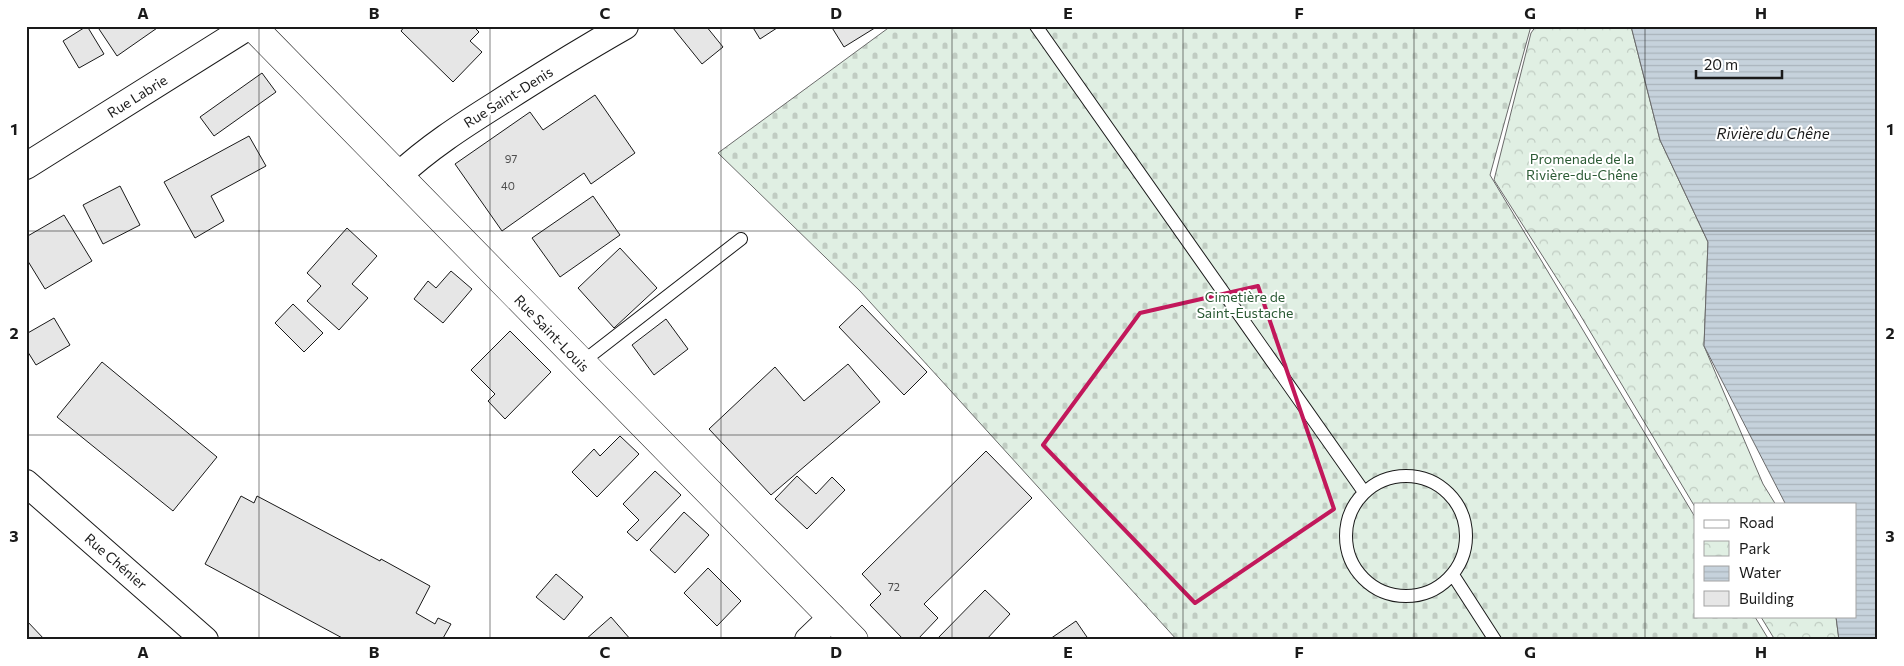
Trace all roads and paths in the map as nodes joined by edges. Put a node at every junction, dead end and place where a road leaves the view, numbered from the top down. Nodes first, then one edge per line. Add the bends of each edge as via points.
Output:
1 (250, 26) edge
2 (624, 26) edge
3 (1036, 26) edge
4 (26, 166) edge
5 (398, 176) junction
6 (741, 239) dead end
7 (581, 363) junction
8 (26, 483) edge
9 (1364, 492) junction
10 (1453, 575) junction
11 (832, 617) junction
12 (206, 640) edge
13 (808, 640) edge
14 (854, 640) edge
15 (1495, 640) edge

1 - 4 street, Rue Labrie
1 - 5 main road, Rue Saint-Louis
2 - 5 street, Rue Saint-Denis via 464,125
3 - 9 lane
5 - 7 main road, Rue Saint-Louis
6 - 7 lane
7 - 11 main road, Rue Saint-Louis
8 - 12 street, Rue Chénier
9 - 10 lane via 1384,480 1404,475 1436,483 1455,499 1464,518 1466,547
9 - 10 lane via 1348,520 1346,544 1352,565 1363,579 1380,591 1395,596 1416,596 1437,589
10 - 15 lane
11 - 13 street
11 - 14 main road, Rue Saint-Louis

